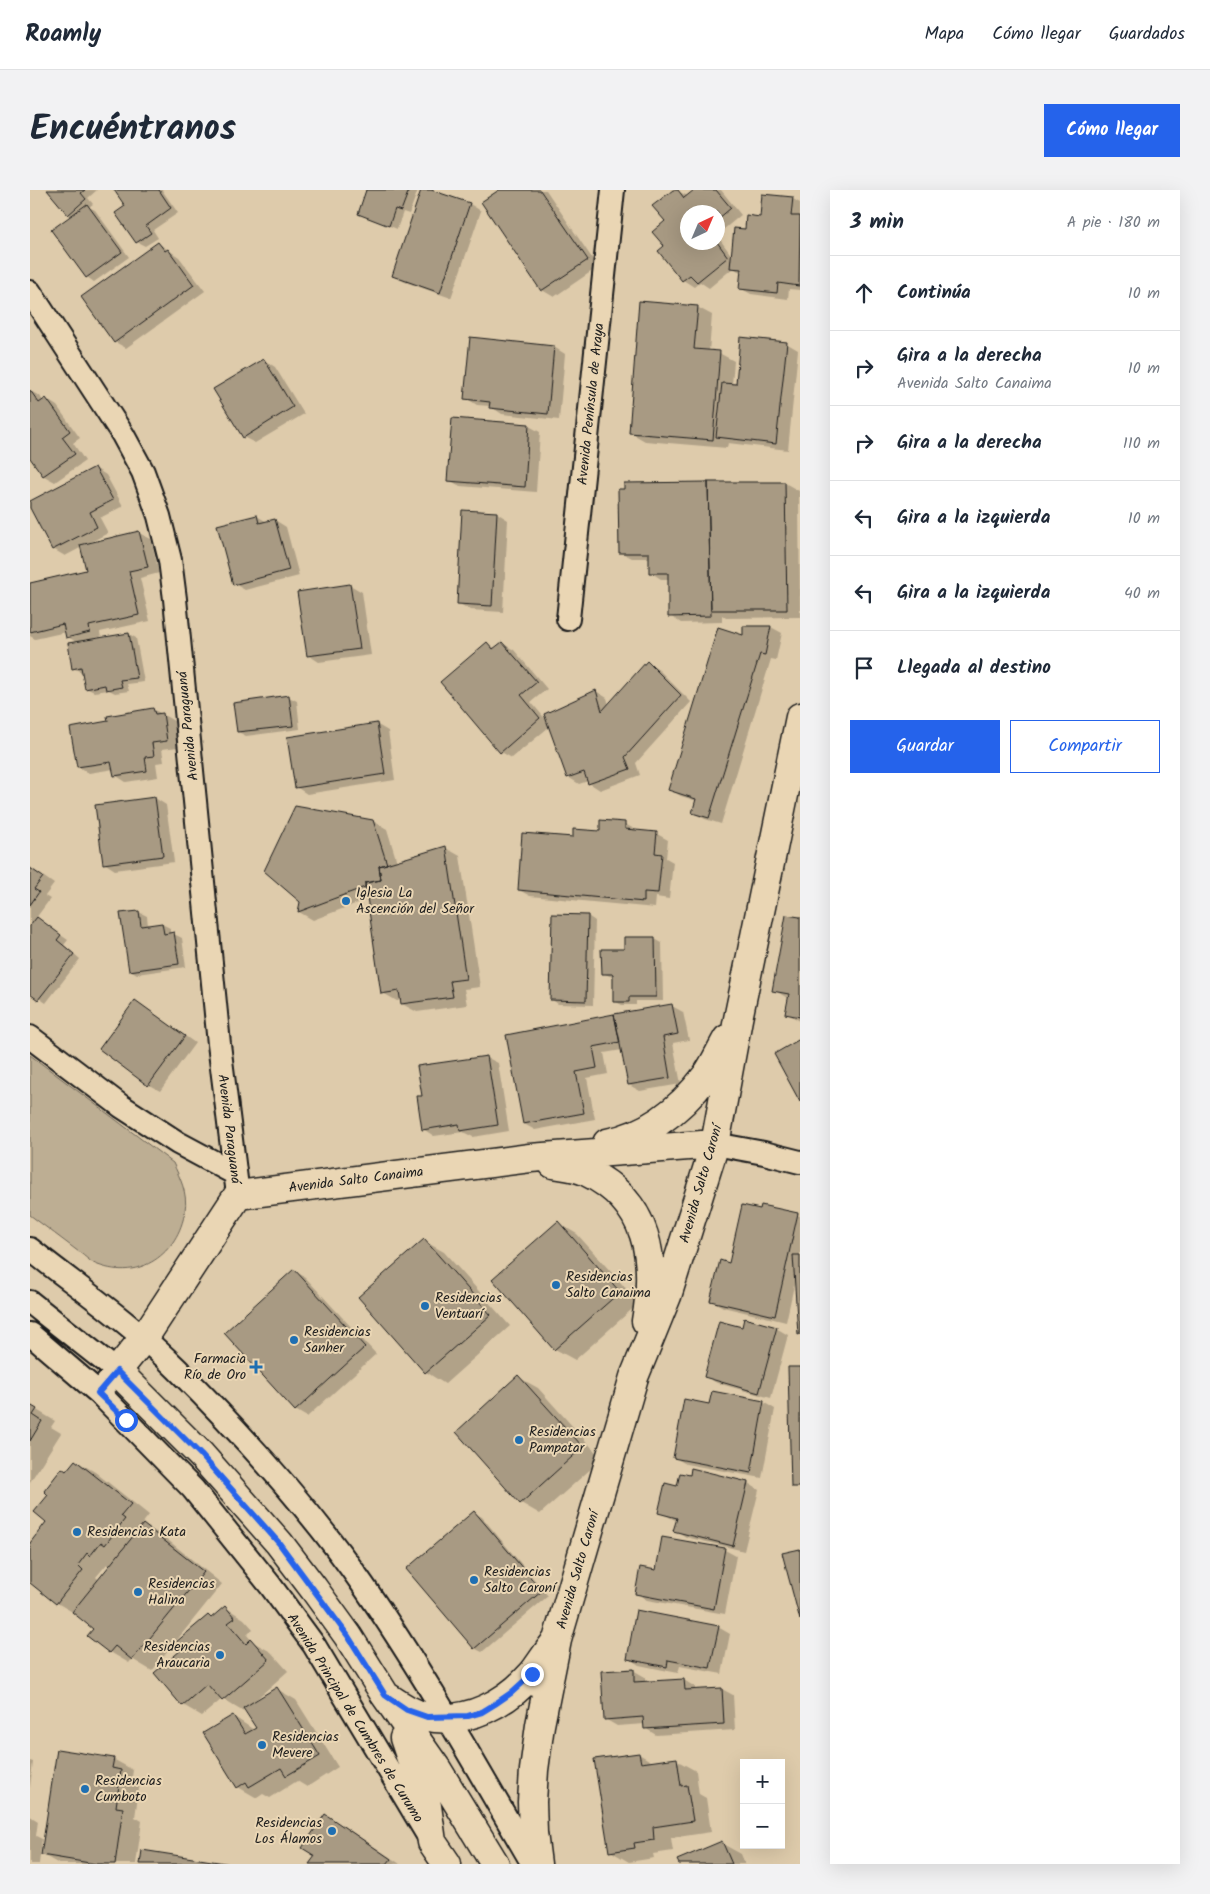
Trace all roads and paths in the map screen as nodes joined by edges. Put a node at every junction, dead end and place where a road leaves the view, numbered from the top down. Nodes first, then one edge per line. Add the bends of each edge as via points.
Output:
1 (613, 190) edge
2 (30, 292) edge
3 (568, 618) dead end
4 (800, 718) edge
5 (738, 1019) junction
6 (30, 1036) edge
7 (715, 1144) junction
8 (530, 1158) junction
9 (800, 1162) edge
10 (236, 1184) junction
11 (30, 1249) edge
12 (30, 1302) edge
13 (30, 1334) edge
14 (144, 1338) junction
15 (117, 1371) junction
16 (634, 1377) junction
17 (98, 1393) junction
18 (557, 1640) junction
19 (385, 1695) junction
20 (447, 1717) junction
21 (435, 1853) edge
22 (447, 1864) edge
23 (495, 1864) edge
24 (533, 1864) edge
25 (537, 1864) edge

1 - 3 street, Avenida Península de Araya
2 - 10 street, Avenida Paraguaná via 123,434 143,472 170,560
4 - 5 main road, Avenida Salto Caroní
5 - 7 main road, Avenida Salto Caroní
5 - 8 main road via 706,1076 679,1107 651,1127 620,1140
6 - 10 street via 121,1106
7 - 8 main road, Avenida Salto Canaima
7 - 9 street
7 - 16 main road, Avenida Salto Caroní via 667,1296
8 - 10 main road, Avenida Salto Canaima
8 - 16 main road via 586,1172 616,1190 633,1209 645,1234 651,1289
10 - 14 main road
11 - 14 street
12 - 15 street, Avenida Principal de Cumbres de Curumo
13 - 17 street, Avenida Principal de Cumbres de Curumo
14 - 15 main road
14 - 20 street via 256,1452 323,1531 421,1672
15 - 17 street
15 - 19 main road, Avenida Principal de Cumbres de Curumo via 201,1455 279,1543 348,1636
16 - 18 main road, Avenida Salto Caroní
17 - 21 street, Avenida Principal de Cumbres de Curumo via 193,1490 314,1645
18 - 20 main road via 532,1674 511,1693 482,1712
18 - 25 main road via 534,1770 532,1802
19 - 20 main road via 407,1710 427,1717
19 - 21 main road, Avenida Principal de Cumbres de Curumo via 417,1774
19 - 23 main road, Avenida Principal de Cumbres de Curumo via 437,1769
20 - 24 street
21 - 22 main road, Avenida Principal de Cumbres de Curumo

